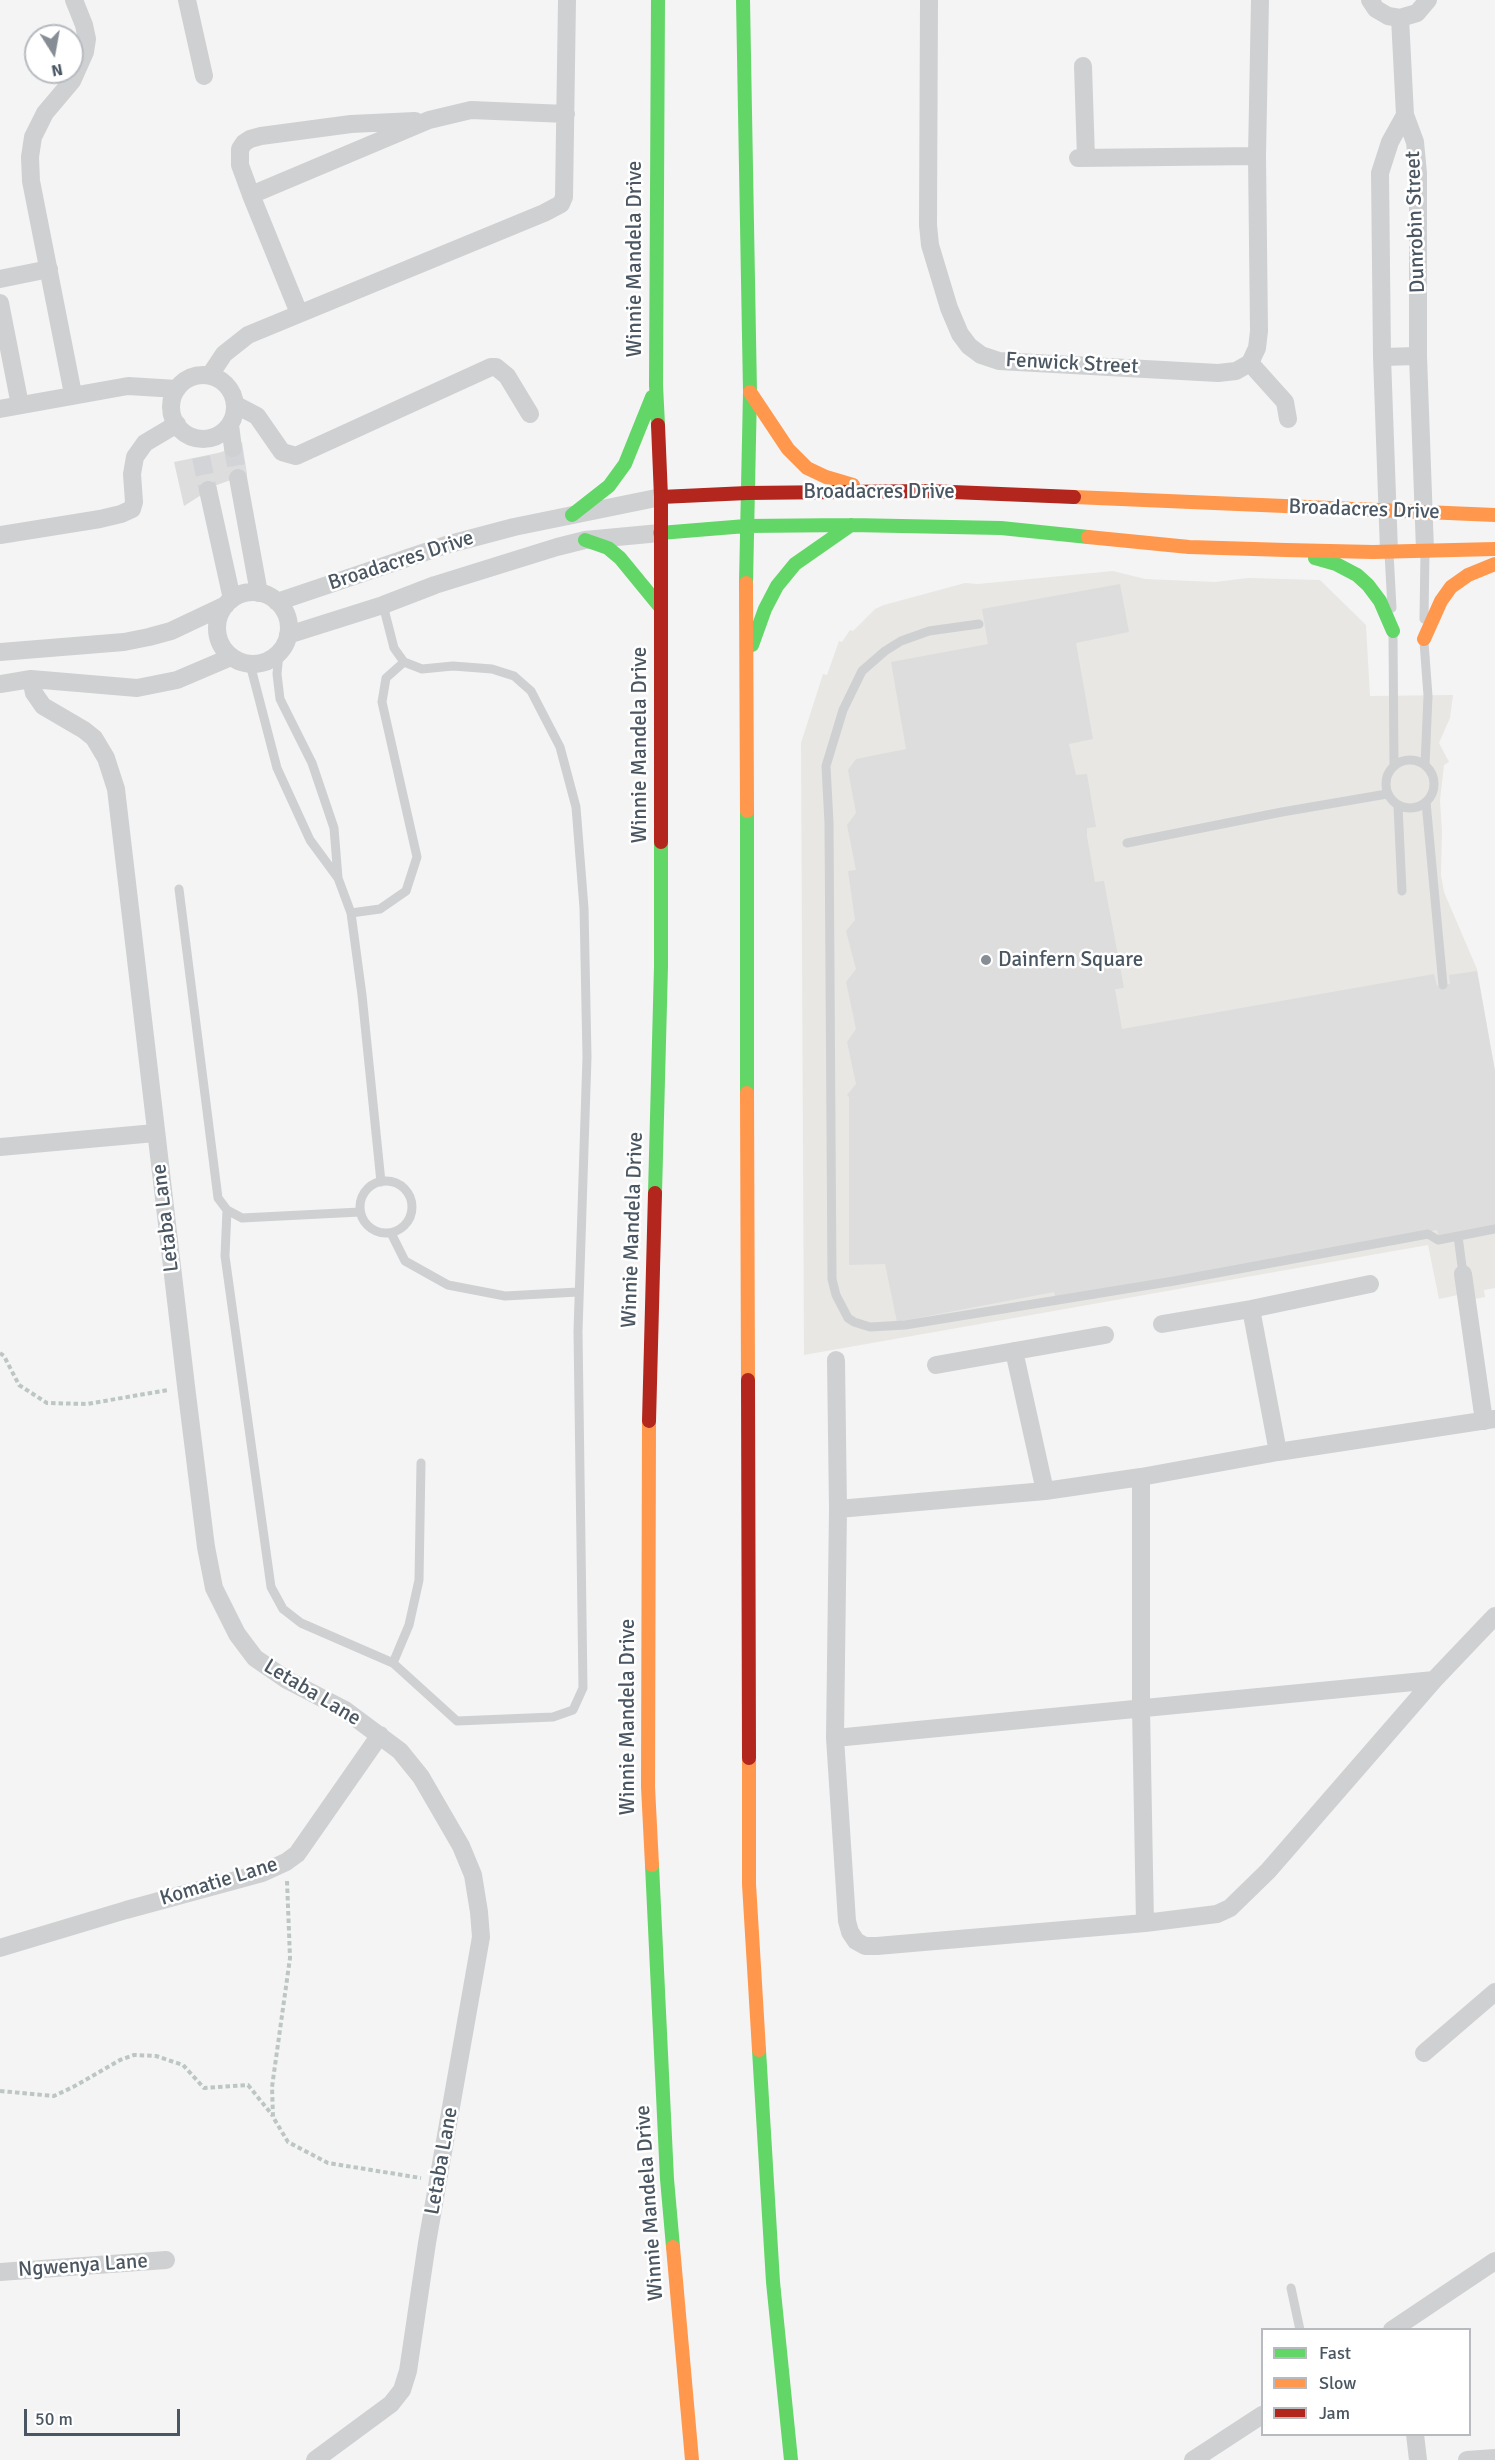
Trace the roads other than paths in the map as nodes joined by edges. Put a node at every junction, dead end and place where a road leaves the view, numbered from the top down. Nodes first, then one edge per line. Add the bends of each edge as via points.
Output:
1 (74, 0) edge
2 (187, 0) edge
3 (567, 0) edge
4 (658, 0) edge
5 (743, 0) edge
6 (929, 0) edge
7 (1260, 0) edge
8 (1370, 0) edge
9 (1428, 0) edge
10 (1400, 18) junction
11 (1083, 66) dead end
12 (204, 76) dead end
13 (566, 114) junction
14 (1405, 115) junction
15 (429, 120) junction
16 (1257, 156) junction
17 (251, 195) junction
18 (49, 268) junction
19 (0, 279) edge
20 (0, 303) edge
21 (300, 313) junction
22 (1418, 356) junction
23 (1382, 357) junction
24 (1250, 363) junction
25 (210, 375) junction
26 (656, 385) junction
27 (177, 389) junction
28 (750, 392) junction
29 (73, 394) junction
30 (20, 405) junction
31 (236, 405) junction
32 (0, 409) edge
33 (530, 414) dead end
34 (1288, 419) dead end
35 (177, 424) junction
36 (230, 425) junction
37 (198, 438) junction
38 (234, 448) tunnel mouth
39 (201, 457) tunnel mouth
40 (238, 478) tunnel mouth
41 (208, 490) tunnel mouth
42 (874, 491) junction
43 (747, 493) junction
44 (661, 497) junction
45 (1387, 512) junction
46 (1424, 512) junction
47 (572, 515) junction
48 (1495, 515) edge
49 (245, 522) junction
50 (852, 525) junction
51 (746, 526) junction
52 (216, 530) junction
53 (660, 533) junction
54 (0, 535) edge
55 (585, 540) junction
56 (1495, 549) edge
57 (1286, 550) junction
58 (1425, 550) junction
59 (1389, 551) junction
60 (1495, 564) edge
61 (259, 593) junction
62 (229, 602) junction
63 (277, 602) junction
64 (383, 605) junction
65 (661, 608) junction
66 (979, 624) dead end
67 (1393, 631) junction
68 (288, 634) junction
69 (1424, 639) junction
70 (0, 652) edge
71 (279, 653) junction
72 (231, 657) junction
73 (747, 659) junction
74 (404, 662) junction
75 (250, 664) junction
76 (31, 679) junction
77 (0, 684) edge
78 (1425, 765) junction
79 (1394, 766) junction
80 (1387, 794) junction
81 (1426, 802) junction
82 (1398, 806) junction
83 (1127, 843) dead end
84 (338, 878) junction
85 (179, 889) dead end
86 (1402, 891) dead end
87 (351, 913) junction
88 (1443, 985) dead end
89 (155, 1133) junction
90 (0, 1147) edge
91 (381, 1182) junction
92 (227, 1210) junction
93 (360, 1212) junction
94 (1495, 1229) edge
95 (391, 1233) junction
96 (1458, 1236) junction
97 (1463, 1274) joint
98 (1370, 1284) dead end
99 (578, 1292) junction
100 (1251, 1310) junction
101 (1162, 1324) dead end
102 (1105, 1335) dead end
103 (1014, 1351) junction
104 (836, 1360) dead end
105 (936, 1365) dead end
106 (1490, 1420) edge
107 (1278, 1452) junction
108 (421, 1463) dead end
109 (1141, 1478) junction
110 (1045, 1491) junction
111 (838, 1509) junction
112 (1495, 1616) edge
113 (393, 1663) junction
114 (1434, 1680) junction
115 (1140, 1708) junction
116 (380, 1735) junction
117 (835, 1738) junction
118 (1145, 1923) junction
119 (0, 1931) edge
120 (0, 1942) edge
121 (0, 1948) edge
122 (1495, 1992) edge
123 (1424, 2053) dead end
124 (166, 2260) dead end
125 (1495, 2261) edge
126 (0, 2272) edge
127 (1291, 2288) dead end
128 (1401, 2327) edge
129 (1300, 2328) edge
130 (1261, 2416) edge
131 (1415, 2436) edge
132 (1495, 2458) edge
133 (315, 2460) edge
134 (692, 2460) edge
135 (791, 2460) edge
136 (1193, 2460) edge
137 (1418, 2460) edge
138 (1467, 2460) edge

1 - 18 street via 87,39 85,52 72,81 45,113 33,137 30,157 31,181
2 - 12 street
3 - 13 street
4 - 26 main road, Winnie Mandela Drive
5 - 28 main road
6 - 24 street, Fenwick Street via 930,245 949,308 969,346 999,361 1218,373 1236,371
7 - 16 street
8 - 10 street via 1376,9
9 - 10 street via 1417,13
10 - 14 street, Dunrobin Street
11 - 16 street via 1082,158
13 - 15 street via 471,110
13 - 21 street via 561,204
14 - 22 street, Dunrobin Street via 1415,142 1418,172
14 - 23 street, Dunrobin Street via 1389,142 1380,172
15 - 17 street
15 - 17 street via 351,124 250,139 240,149 240,165
16 - 24 street via 1259,331
17 - 21 street
18 - 19 street
18 - 29 street
20 - 30 street
21 - 25 street via 233,345
22 - 23 street
22 - 46 street, Dunrobin Street
23 - 45 street, Dunrobin Street
24 - 34 street via 1286,402
25 - 27 street via 191,377
25 - 31 street via 228,386
26 - 44 main road, Winnie Mandela Drive
26 - 47 main road via 625,464 609,486
27 - 29 street via 128,386
27 - 35 street via 171,406
28 - 42 main road via 807,468
28 - 43 main road
29 - 30 street
30 - 32 street
31 - 33 street via 257,416 282,452 296,456 485,368 503,371
31 - 36 street
35 - 37 street via 182,431
35 - 54 street via 145,443 135,457 132,509 100,519
36 - 37 street via 216,436
36 - 38 street
37 - 39 street
40 - 49 street
41 - 52 street
42 - 43 main road, Broadacres Drive
42 - 45 main road, Broadacres Drive
43 - 44 main road, Broadacres Drive
43 - 51 main road
44 - 47 street, Broadacres Drive
44 - 53 main road, Winnie Mandela Drive
45 - 46 main road, Broadacres Drive
45 - 59 street, Dunrobin Street
46 - 48 main road, Broadacres Drive
46 - 58 street, Dunrobin Street
47 - 63 street, Broadacres Drive via 446,545
49 - 52 street
49 - 61 street
50 - 51 main road, Broadacres Drive
50 - 57 main road, Broadacres Drive via 1001,528 1190,547
50 - 73 main road via 795,564 783,579 765,609
51 - 53 main road, Broadacres Drive
51 - 73 main road
52 - 62 street
53 - 55 street, Broadacres Drive
53 - 65 main road, Winnie Mandela Drive
55 - 64 street, Broadacres Drive via 435,585
55 - 65 main road via 608,548 620,558
56 - 58 main road, Broadacres Drive
57 - 59 main road, Broadacres Drive
57 - 67 main road via 1336,564 1357,575 1380,601
58 - 59 main road, Broadacres Drive
58 - 69 lane
59 - 67 lane
60 - 69 main road via 1468,575 1452,587
61 - 62 street via 241,595
61 - 63 street
62 - 70 street via 171,631 149,637
62 - 72 street via 217,626 218,638
63 - 68 street via 287,617
64 - 68 street, Broadacres Drive
64 - 74 lane via 394,648
65 - 134 main road, Winnie Mandela Drive via 661,966 649,1395 648,1787 667,2179
66 - 96 lane via 929,631 901,642 862,671 843,710 826,766 832,1279 848,1318 870,1327 904,1325 1428,1234 1438,1240
67 - 79 lane
68 - 71 street
69 - 78 lane via 1428,696
71 - 75 street
71 - 84 lane via 280,699 312,763 334,828
72 - 75 street
72 - 76 street via 177,681 138,688
73 - 135 main road via 748,1884 773,2282
74 - 87 lane via 386,678 382,702 417,857 406,891 380,909
74 - 99 lane via 422,669 453,666 492,669 514,676 531,691 560,747 576,807 584,908 587,1057
75 - 84 lane via 277,768 310,840
76 - 77 street
76 - 89 street, Letaba Lane via 43,706 94,738 106,758 116,789
78 - 79 lane via 1409,760
78 - 81 lane via 1434,779
79 - 80 lane via 1386,779
80 - 82 lane
80 - 83 lane
81 - 82 lane via 1412,808
81 - 88 lane
82 - 86 lane
84 - 87 lane
85 - 92 lane via 218,1198
87 - 91 lane
89 - 90 street
89 - 116 street, Letaba Lane via 214,1588 237,1634 255,1658
91 - 93 lane via 364,1193
91 - 95 lane via 400,1185 411,1202 408,1222
92 - 93 lane via 242,1218
92 - 113 lane via 225,1256 272,1587 283,1609 301,1623
93 - 95 lane via 371,1229
94 - 96 lane
95 - 99 lane via 405,1261 448,1285 505,1296
96 - 97 lane
97 - 106 street
98 - 100 street
99 - 113 lane via 583,1688 573,1710 553,1717 457,1721
100 - 101 street
100 - 107 street
102 - 103 street
103 - 105 street
103 - 110 street
104 - 111 street
106 - 107 street
107 - 109 street
108 - 113 lane via 419,1580 409,1625
109 - 110 street
109 - 115 street
110 - 111 street
111 - 117 street
112 - 114 street
114 - 115 street
114 - 118 street via 1268,1871 1230,1908 1217,1914
115 - 117 street
115 - 118 street
116 - 121 street, Komatie Lane via 297,1854 286,1862 262,1873
116 - 133 street, Letaba Lane via 400,1751 421,1777 461,1846 472,1875 481,1937 402,2390 391,2404
117 - 118 street via 847,1921 856,1941 877,1946
119 - 120 street
122 - 123 street
124 - 126 street, Ngwenya Lane
125 - 128 street
127 - 129 lane
130 - 136 street
131 - 137 street
132 - 138 street

